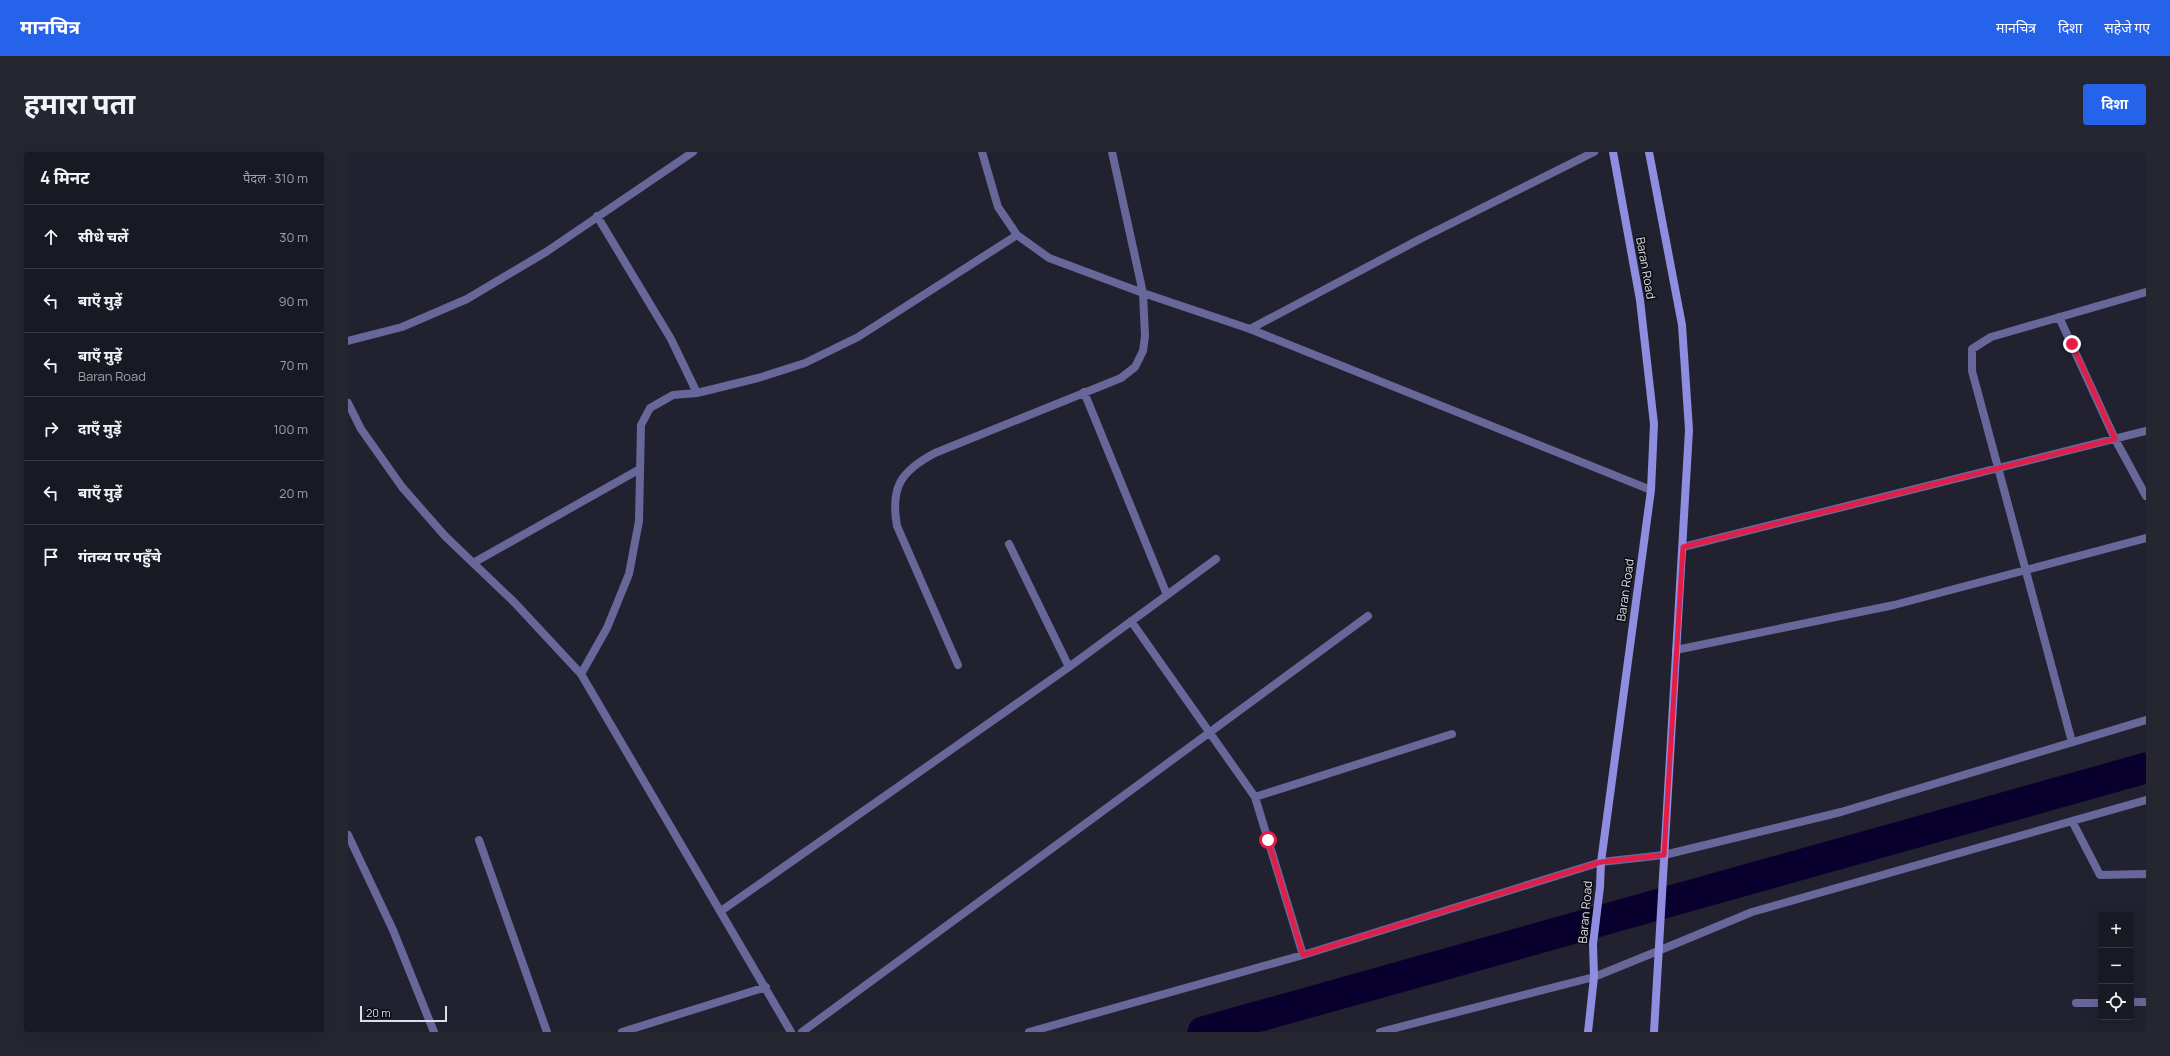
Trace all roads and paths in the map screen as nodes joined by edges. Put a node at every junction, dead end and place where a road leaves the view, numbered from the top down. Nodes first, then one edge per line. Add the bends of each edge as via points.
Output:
1 (694, 152) edge
2 (982, 152) edge
3 (1112, 152) edge
4 (1594, 152) edge
5 (1613, 152) edge
6 (1649, 152) edge
7 (597, 216) junction
8 (1017, 235) junction
9 (2146, 292) edge
10 (1143, 293) junction
11 (2059, 317) junction
12 (1250, 329) junction
13 (348, 341) edge
14 (1084, 392) junction
15 (697, 393) junction
16 (348, 403) edge
17 (2146, 431) edge
18 (2115, 439) junction
19 (640, 469) junction
20 (1999, 469) junction
21 (1651, 490) junction
22 (2146, 496) edge
23 (2146, 538) edge
24 (1009, 544) dead end
25 (1683, 547) junction
26 (1216, 559) dead end
27 (473, 563) junction
28 (2026, 571) junction
29 (1167, 595) junction
30 (1368, 616) dead end
31 (1131, 621) junction
32 (1676, 650) junction
33 (958, 665) dead end
34 (1069, 666) junction
35 (581, 674) junction
36 (2146, 720) edge
37 (1210, 733) junction
38 (1452, 734) dead end
39 (2072, 742) junction
40 (1255, 797) junction
41 (2146, 800) edge
42 (2072, 821) junction
43 (348, 835) edge
44 (479, 840) dead end
45 (1664, 855) junction
46 (1601, 862) junction
47 (2146, 874) edge
48 (721, 910) junction
49 (1658, 951) junction
50 (1303, 955) junction
51 (1594, 977) junction
52 (766, 987) junction
53 (2134, 1002) edge
54 (2146, 1002) edge
55 (2076, 1003) dead end
56 (2098, 1003) edge
57 (434, 1032) edge
58 (547, 1032) edge
59 (622, 1032) edge
60 (791, 1032) edge
61 (802, 1032) edge
62 (1029, 1032) edge
63 (1380, 1032) edge
64 (1588, 1032) edge
65 (1654, 1032) edge

1 - 7 street
2 - 8 street via 998,207
3 - 10 street
4 - 12 street via 1420,239
5 - 21 main road, Baran Road via 1641,308 1654,424
6 - 25 main road, Baran Road via 1682,325 1689,430
7 - 13 street via 546,252 467,299 402,327
7 - 15 street via 671,339
8 - 10 street via 1049,258
8 - 15 street via 858,337 812,360 758,378
9 - 11 street
10 - 12 street
10 - 14 street via 1145,336 1143,351 1135,367 1121,378
11 - 18 street
11 - 20 street via 1991,337 1972,349 1972,371
12 - 21 street
14 - 29 street
14 - 33 street via 916,463 903,478 896,492 893,507 896,526
15 - 19 street via 673,396 650,408 641,425
16 - 27 street via 361,429 402,487 444,536
17 - 18 street
18 - 20 street
18 - 22 street
19 - 27 street
19 - 35 street via 639,521 629,574 607,628
20 - 25 street
20 - 28 street
21 - 46 main road, Baran Road
23 - 28 street
24 - 34 street
25 - 32 main road, Baran Road
26 - 29 street
27 - 35 street via 514,602
28 - 32 street via 1894,605
28 - 39 street
29 - 31 street
30 - 37 street
31 - 34 street
31 - 37 street
32 - 45 main road, Baran Road
34 - 48 street
35 - 48 street
36 - 39 street
37 - 40 street
37 - 61 street
38 - 40 street
39 - 45 street via 1841,812
40 - 50 street
41 - 42 street
42 - 47 street via 2100,875
42 - 49 street via 1752,912
43 - 57 street via 393,930
44 - 58 street
45 - 46 street
45 - 49 main road, Baran Road
46 - 50 street
46 - 51 main road, Baran Road via 1593,944
48 - 52 street
49 - 51 street
49 - 65 main road, Baran Road
50 - 62 street
51 - 63 street
51 - 64 main road, Baran Road
52 - 59 street
52 - 60 street
53 - 54 street
55 - 56 street

